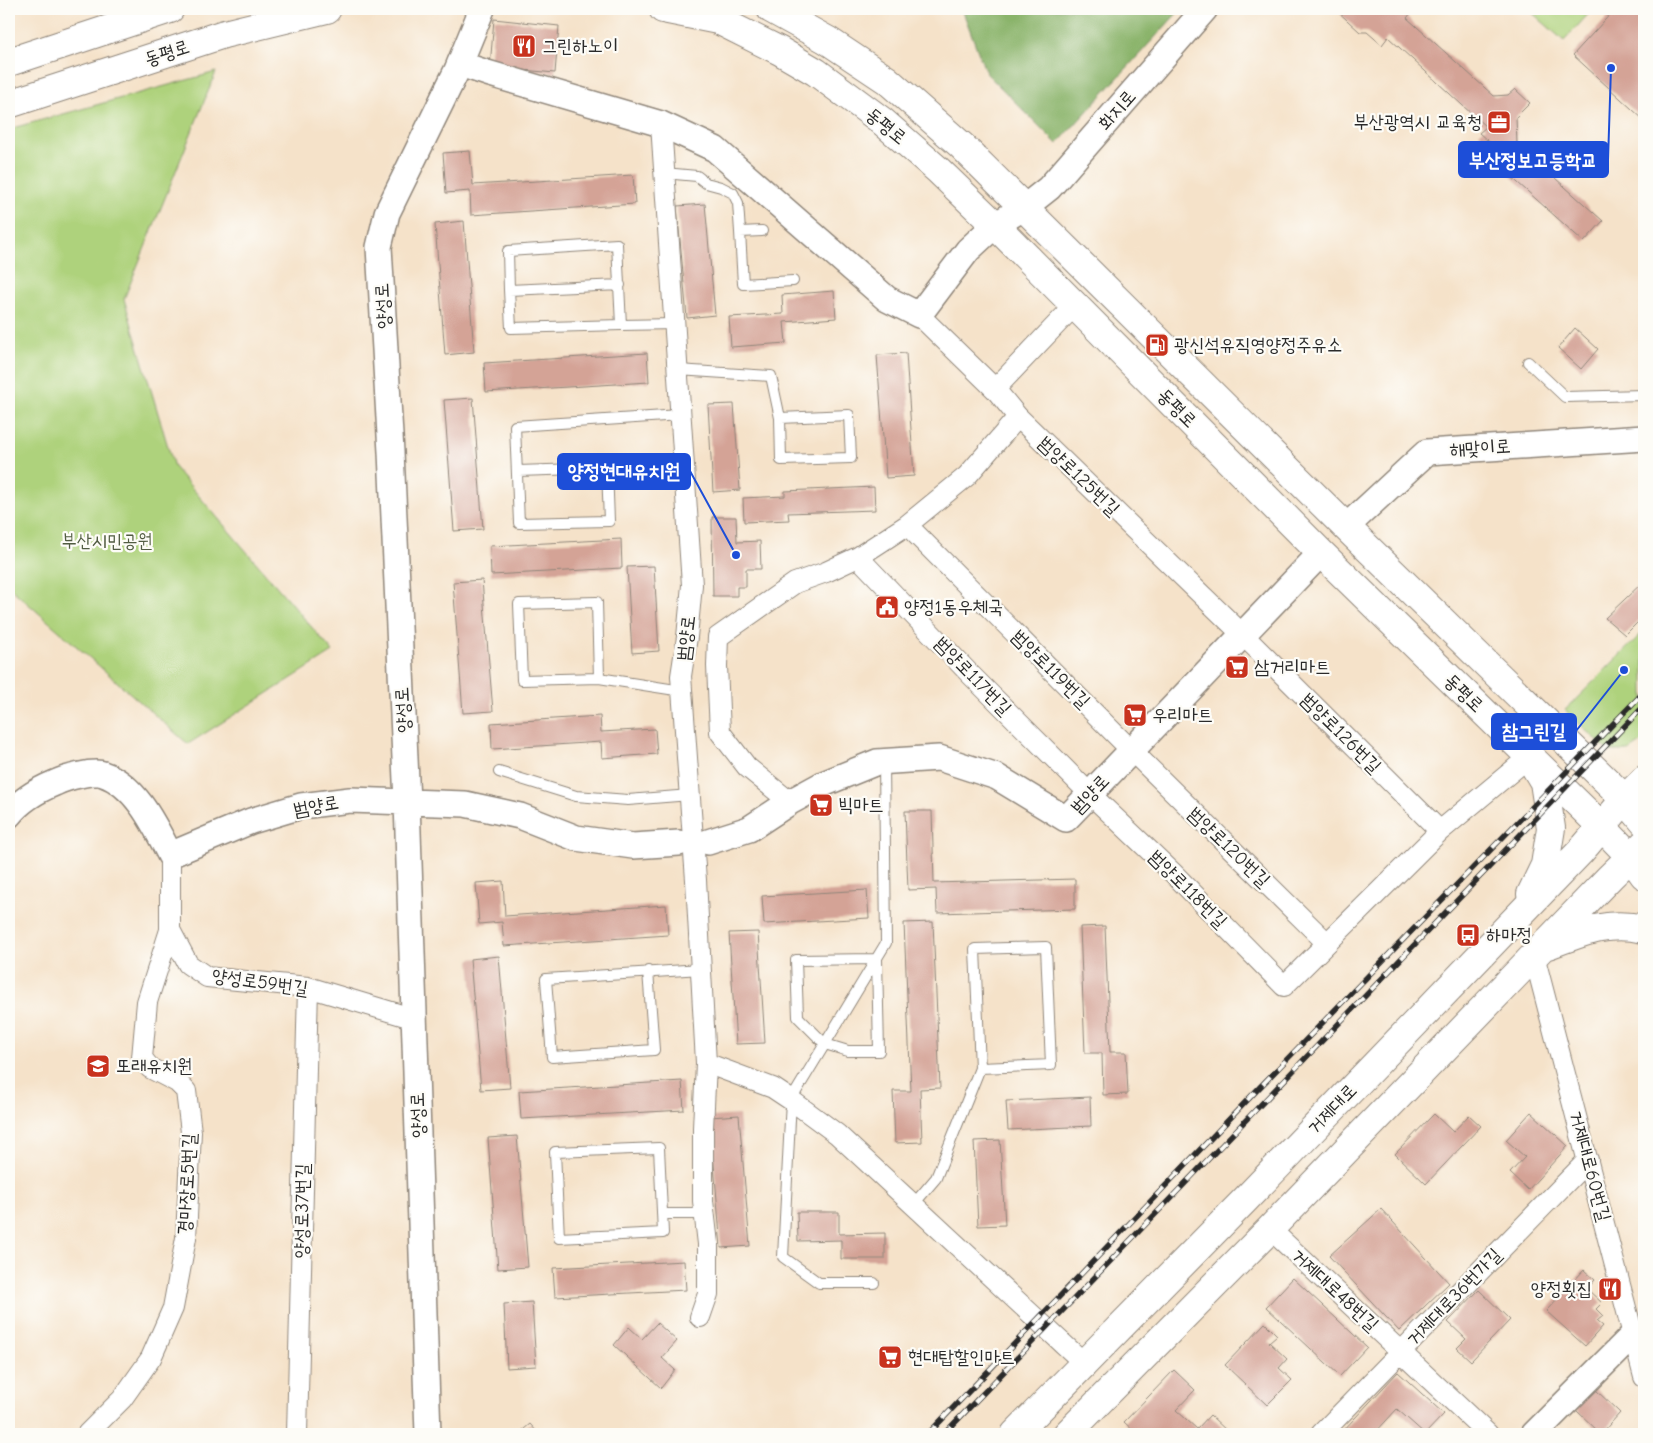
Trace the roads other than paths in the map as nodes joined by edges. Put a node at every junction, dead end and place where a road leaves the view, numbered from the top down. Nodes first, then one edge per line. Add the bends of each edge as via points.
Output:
1 (170, 9) edge
2 (327, 9) edge
3 (482, 9) edge
4 (663, 9) edge
5 (771, 9) edge
6 (1205, 9) edge
7 (9, 62) edge
8 (460, 64) junction
9 (9, 104) edge
10 (661, 124) junction
11 (664, 173) junction
12 (1025, 207) junction
13 (995, 225) junction
14 (762, 231) dead end
15 (740, 232) junction
16 (793, 281) dead end
17 (620, 285) junction
18 (509, 290) junction
19 (1074, 306) junction
20 (919, 315) junction
21 (675, 324) junction
22 (621, 325) junction
23 (1528, 362) dead end
24 (678, 370) junction
25 (994, 390) junction
26 (1644, 395) edge
27 (680, 415) junction
28 (1018, 417) junction
29 (780, 418) junction
30 (1644, 438) edge
31 (518, 471) junction
32 (907, 525) junction
33 (1346, 527) junction
34 (1321, 553) junction
35 (858, 556) junction
36 (1242, 634) junction
37 (687, 637) junction
38 (718, 637) junction
39 (599, 678) junction
40 (682, 691) junction
41 (1131, 750) junction
42 (1529, 757) junction
43 (884, 762) junction
44 (499, 772) dead end
45 (1644, 780) edge
46 (1090, 794) junction
47 (690, 795) junction
48 (1626, 799) junction
49 (407, 802) junction
50 (790, 802) junction
51 (9, 815) edge
52 (1644, 822) edge
53 (1602, 827) junction
54 (1440, 831) junction
55 (708, 842) dead end
56 (679, 844) dead end
57 (170, 855) junction
58 (1640, 859) edge
59 (1523, 911) junction
60 (1644, 929) edge
61 (170, 930) junction
62 (1327, 943) junction
63 (1538, 951) junction
64 (877, 959) junction
65 (701, 969) junction
66 (648, 971) junction
67 (308, 987) junction
68 (415, 1020) junction
69 (825, 1044) junction
70 (706, 1063) junction
71 (980, 1068) junction
72 (791, 1100) junction
73 (1588, 1160) junction
74 (912, 1206) junction
75 (662, 1214) junction
76 (704, 1214) junction
77 (1270, 1229) junction
78 (874, 1283) dead end
79 (700, 1317) dead end
80 (1639, 1334) edge
81 (1401, 1352) junction
82 (1084, 1363) junction
83 (1644, 1377) edge
84 (87, 1434) edge
85 (296, 1434) edge
86 (428, 1434) edge
87 (1015, 1434) edge
88 (1067, 1434) edge
89 (1320, 1434) edge
90 (1488, 1434) edge
91 (1534, 1434) edge

1 - 7 main road
2 - 9 main road, 동평로 via 224,34
3 - 8 street, 양성로
4 - 13 main road, 동평로 via 718,20 816,72 882,122
5 - 12 main road, 동평로 via 827,40 887,80
6 - 12 street, 화지로 via 1049,188
8 - 10 street
8 - 49 street, 양성로 via 387,214 379,247
10 - 11 street, 범양로
10 - 20 street via 716,148 887,300
11 - 15 lane via 697,176 733,194 738,203
11 - 21 street, 범양로
12 - 13 street, 화지로
12 - 33 main road, 동평로
13 - 19 main road, 동평로
13 - 20 street, 화지로 via 968,250
14 - 15 lane
15 - 16 lane via 743,284
17 - 18 lane
17 - 18 lane via 617,244 508,251
17 - 22 lane
18 - 22 lane via 511,328
19 - 25 street
19 - 34 main road, 동평로
20 - 25 street, 범양로125번길
21 - 22 lane
21 - 24 street, 범양로
23 - 26 lane via 1566,397
24 - 27 street, 범양로
24 - 29 lane via 771,376
25 - 28 street, 범양로125번길
27 - 31 lane via 515,426
27 - 37 street, 범양로 via 692,585
28 - 32 street, 범양로 via 967,476
28 - 36 street, 범양로125번길
29 - 29 lane via 781,460 851,458 849,416
30 - 33 street, 해맞이로 via 1427,452
31 - 31 lane via 519,524 609,521 607,468
32 - 35 street, 범양로
32 - 41 street, 범양로119번길
33 - 48 main road, 동평로
34 - 36 street, 범양로
34 - 42 main road, 동평로
35 - 38 street, 범양로 via 795,584
35 - 46 street, 범양로117번길
36 - 41 street, 범양로
36 - 54 street, 범양로126번길
37 - 38 street
37 - 40 street, 범양로
38 - 50 street, 범양로 via 720,732 747,767
39 - 39 lane via 597,602 519,604 522,680
39 - 40 lane
40 - 47 street, 범양로
41 - 46 street, 범양로
41 - 62 street, 범양로120번길
42 - 53 main road, 동평로
42 - 54 street
42 - 59 main road via 1544,782 1552,828 1545,865
43 - 46 street, 범양로 via 939,758 997,777 1066,819
43 - 50 street, 범양로 via 823,784
43 - 64 lane via 886,943
44 - 47 lane via 576,796 628,800
45 - 48 main road, 거제대로
46 - 62 street, 범양로118번길 via 1284,986
47 - 65 street, 범양로
48 - 52 main road, 동평로
48 - 53 main road, 거제대로
49 - 56 street, 범양로 via 465,804 520,816 576,838 633,846
49 - 57 street, 범양로 via 350,800 301,806 251,820
49 - 68 street, 양성로
50 - 55 street, 범양로 via 749,829
51 - 57 street via 36,791 68,777 102,773 124,785 153,821
53 - 58 main road, 동평로
53 - 59 main road, 거제대로
54 - 62 street
57 - 61 street, 양성로59번길
58 - 63 main road, 거제대로
59 - 82 main road, 거제대로
60 - 63 main road via 1607,926 1585,931
61 - 67 street, 양성로59번길 via 188,964 207,977
61 - 84 street, 경마장로5번길 via 147,1002 142,1058 150,1068 177,1082 186,1091 191,1132 186,1238 173,1308 151,1358 122,1399
63 - 73 street, 거제대로60번길
63 - 77 main road, 거제대로
64 - 69 lane
64 - 69 lane via 879,1051 848,1051
64 - 69 lane via 796,960 798,1017
65 - 66 lane
65 - 70 street, 범양로
66 - 66 lane via 546,979 552,1057 654,1050
67 - 68 street, 양성로59번길
67 - 85 street, 양성로37번길
68 - 86 street, 양성로
69 - 72 lane
70 - 72 street via 773,1088
70 - 76 street, 범양로
71 - 71 lane via 1051,1065 1046,946 975,949
71 - 74 lane via 936,1178
72 - 74 street via 837,1134
72 - 78 lane via 784,1257 819,1283
73 - 80 street, 거제대로60번길
73 - 81 street, 거제대로36번가길
74 - 82 street
75 - 75 lane via 659,1148 555,1152 559,1238 663,1233
75 - 76 lane
76 - 79 street, 범양로 via 708,1294
77 - 81 street, 거제대로48번길
77 - 88 main road, 거제대로
80 - 83 street, 거제대로60번길
80 - 91 street
81 - 89 street, 거제대로36번가길
81 - 90 street, 거제대로48번길
82 - 87 main road, 거제대로

